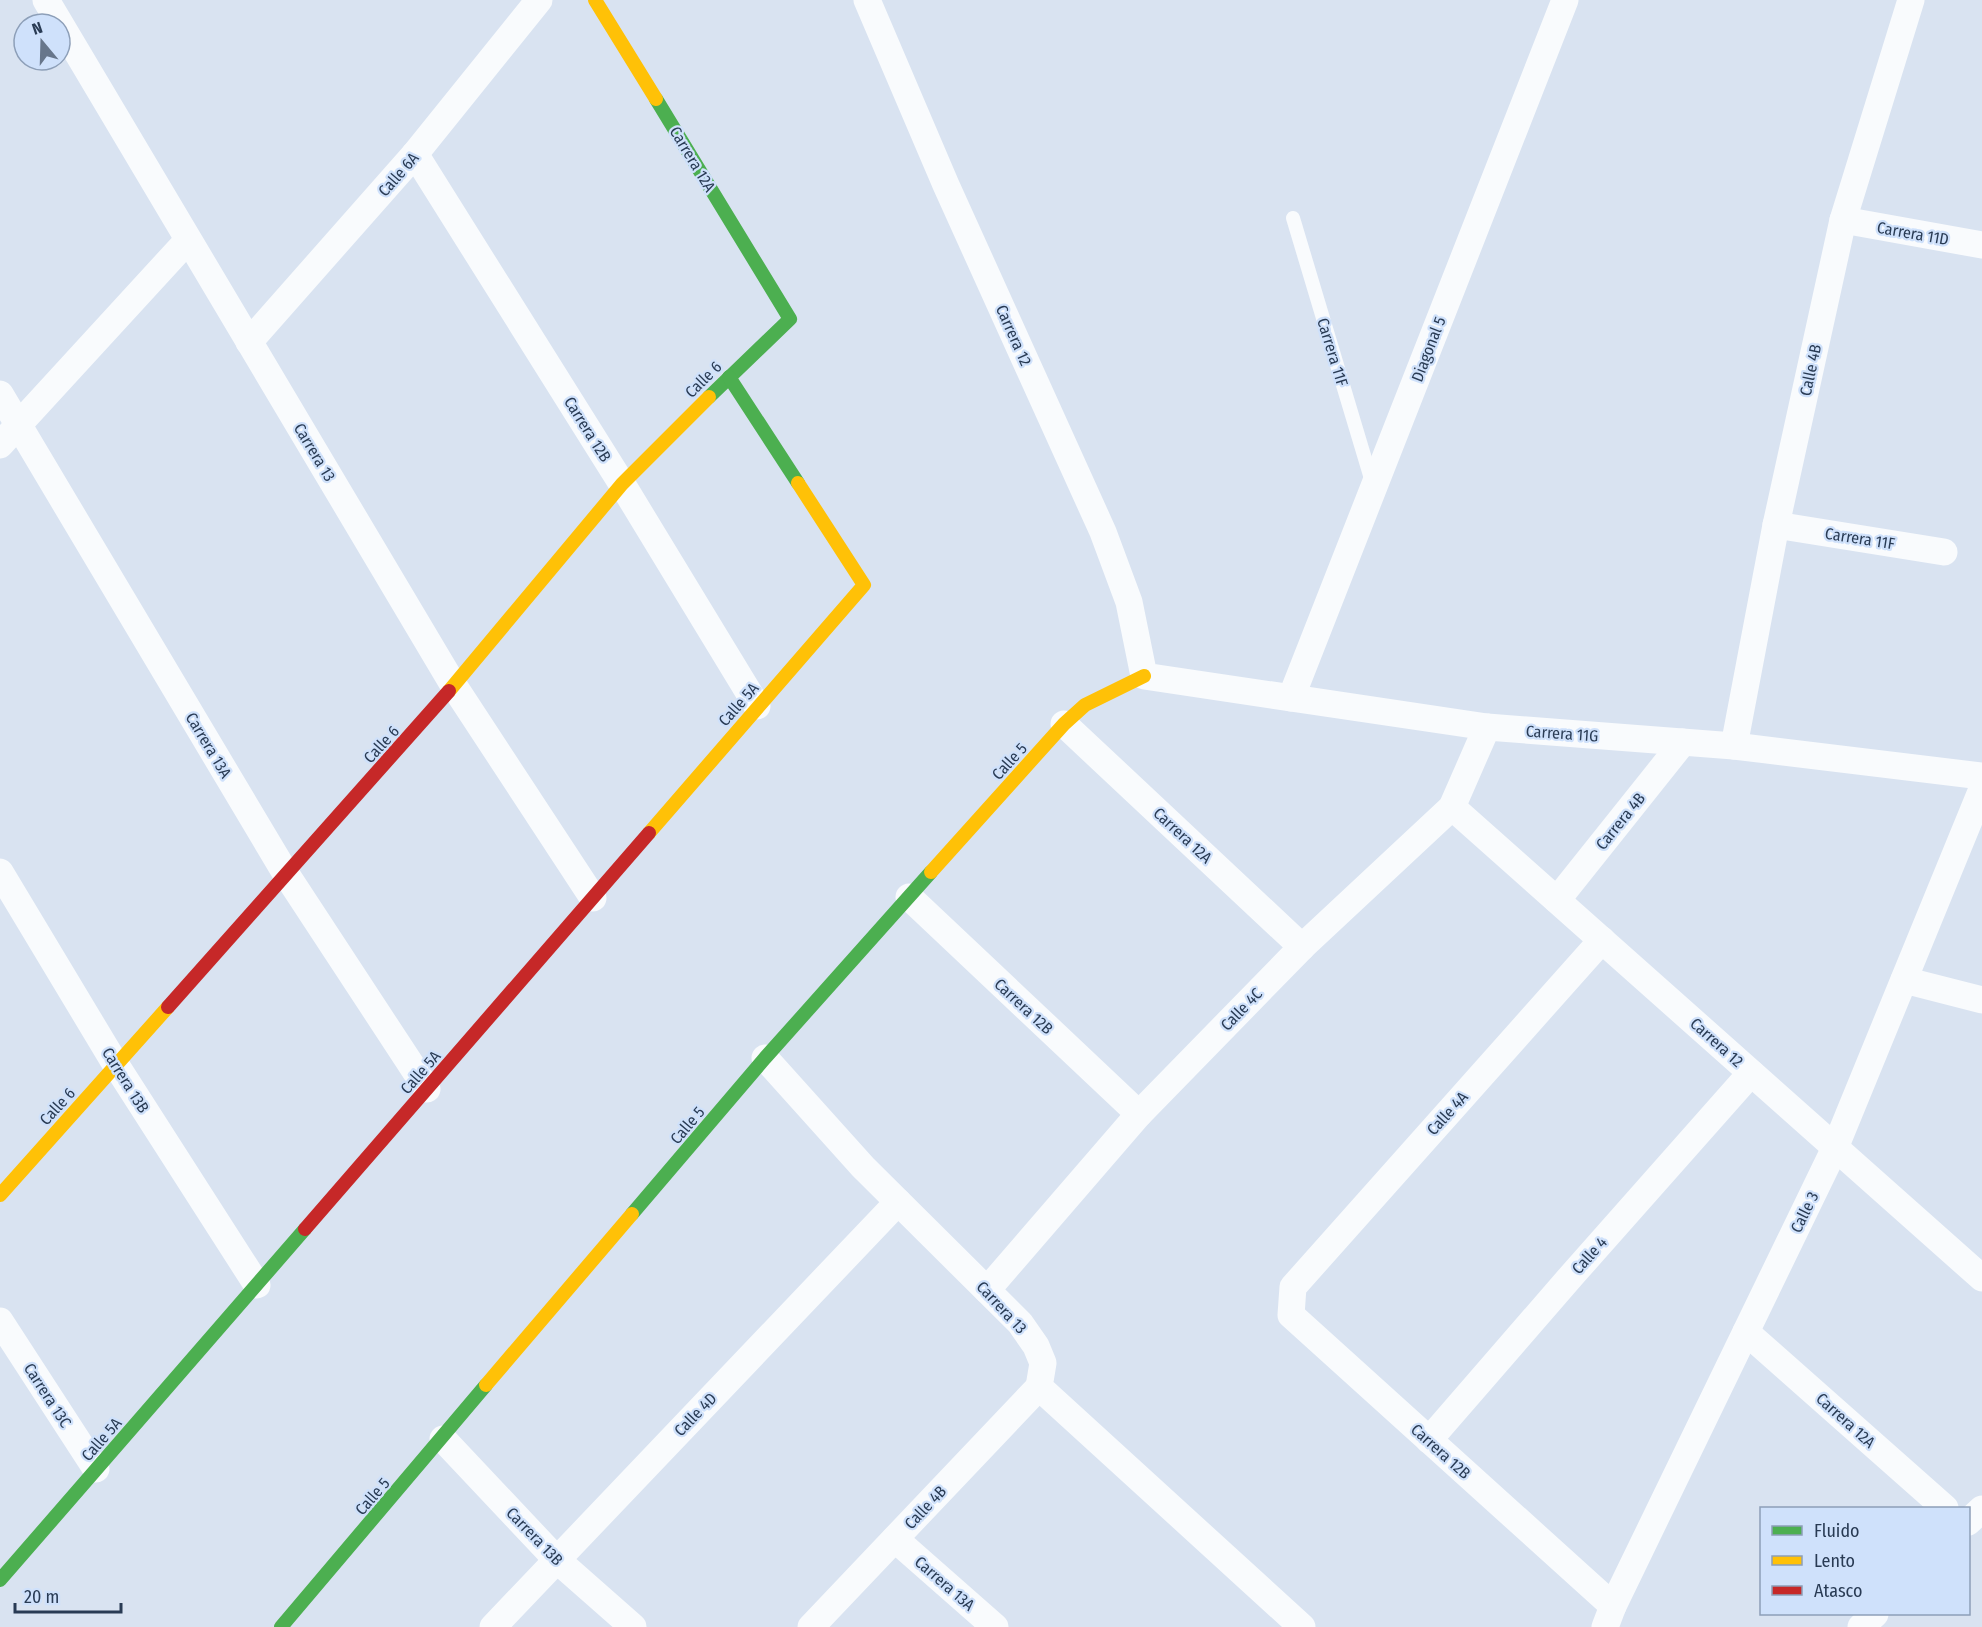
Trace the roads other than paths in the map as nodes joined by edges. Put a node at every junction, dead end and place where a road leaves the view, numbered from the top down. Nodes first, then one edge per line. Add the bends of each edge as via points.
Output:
1 (46, 0) edge
2 (539, 0) edge
3 (595, 0) edge
4 (867, 0) edge
5 (1565, 0) edge
6 (1911, 0) edge
7 (415, 154) junction
8 (1293, 218) dead end
9 (1843, 220) junction
10 (188, 240) junction
11 (1982, 245) edge
12 (790, 319) joint
13 (249, 342) junction
14 (729, 377) junction
15 (0, 394) edge
16 (19, 426) junction
17 (0, 445) edge
18 (622, 484) junction
19 (1374, 486) junction
20 (1776, 525) junction
21 (1944, 552) dead end
22 (1144, 676) junction
23 (454, 686) junction
24 (1291, 698) junction
25 (757, 706) junction
26 (1064, 724) junction
27 (1488, 727) junction
28 (1683, 742) junction
29 (1734, 746) junction
30 (1982, 776) edge
31 (1982, 789) edge
32 (1452, 807) junction
33 (0, 872) edge
34 (286, 874) junction
35 (909, 897) junction
36 (593, 898) junction
37 (1557, 900) junction
38 (1602, 940) junction
39 (1302, 947) junction
40 (1904, 980) junction
41 (1982, 999) edge
42 (765, 1058) junction
43 (116, 1065) junction
44 (1751, 1073) junction
45 (427, 1089) junction
46 (1139, 1114) junction
47 (1835, 1148) junction
48 (0, 1195) edge
49 (898, 1202) junction
50 (1982, 1278) edge
51 (256, 1285) junction
52 (1293, 1287) joint
53 (987, 1290) junction
54 (0, 1321) edge
55 (1746, 1332) junction
56 (1039, 1387) junction
57 (443, 1438) junction
58 (1429, 1440) junction
59 (96, 1469) junction
60 (1943, 1507) edge
61 (1982, 1509) edge
62 (1970, 1520) edge
63 (895, 1539) junction
64 (557, 1560) junction
65 (0, 1580) edge
66 (1874, 1615) edge
67 (1609, 1616) edge
68 (281, 1627) edge
69 (493, 1627) edge
70 (633, 1627) edge
71 (811, 1627) edge
72 (995, 1627) edge
73 (1302, 1627) edge
74 (1861, 1627) edge

1 - 10 street, Carrera 13
2 - 7 street, Calle 6A
3 - 12 street, Carrera 12A
4 - 22 street, Carrera 12 via 945,185 1103,532 1129,602
5 - 19 street, Diagonal 5
6 - 9 street, Calle 4B
7 - 13 street, Calle 6A
7 - 18 street, Carrera 12B
8 - 19 lane, Carrera 11F
9 - 11 street, Carrera 11D
9 - 20 street, Calle 4B
10 - 13 street, Carrera 13
10 - 16 street
12 - 14 street, Calle 6
13 - 23 street, Carrera 13
14 - 18 street, Calle 6
14 - 25 street, Calle 5A via 864,585
15 - 16 street, Carrera 13A
16 - 17 street
16 - 34 street, Carrera 13A
18 - 23 street, Calle 6
18 - 25 street, Carrera 12B
19 - 24 street, Diagonal 5
20 - 21 street, Carrera 11F
20 - 29 street, Calle 4B
22 - 24 street, Carrera 11G
22 - 26 street, Calle 5 via 1085,705
23 - 34 street, Calle 6
23 - 36 street, Carrera 13
24 - 27 street, Carrera 11G
25 - 36 street, Calle 5A
26 - 35 street, Calle 5
26 - 39 street, Carrera 12A
27 - 28 street, Carrera 11G
27 - 32 street, Calle 4C
28 - 29 street, Carrera 11G
28 - 37 street, Carrera 4B
29 - 30 street, Carrera 11G
31 - 40 street, Calle 3
32 - 37 street, Carrera 12
32 - 39 street, Calle 4C
33 - 43 street, Carrera 13B
34 - 43 street, Calle 6
34 - 45 street, Carrera 13A
35 - 42 street, Calle 5
35 - 46 street, Carrera 12B
36 - 45 street, Calle 5A
37 - 38 street, Carrera 12
38 - 44 street, Carrera 12
38 - 52 street, Calle 4A
39 - 46 street, Calle 4C
40 - 41 street
40 - 47 street, Calle 3
42 - 49 street, Carrera 13
42 - 57 street, Calle 5
43 - 48 street, Calle 6
43 - 51 street, Carrera 13B
44 - 47 street, Carrera 12
44 - 58 street, Calle 4
45 - 51 street, Calle 5A
46 - 53 street, Calle 4C
47 - 50 street, Carrera 12
47 - 55 street, Calle 3
49 - 53 street, Carrera 13
49 - 64 street, Calle 4D
51 - 59 street, Calle 5A
52 - 58 street, Carrera 12B via 1291,1315
53 - 56 street, Carrera 13 via 1020,1323 1036,1346 1043,1363
54 - 59 street, Carrera 13C
55 - 60 street, Carrera 12A
55 - 67 street, Calle 3
56 - 63 street, Calle 4B
56 - 73 street
57 - 64 street, Carrera 13B
57 - 68 street, Calle 5
58 - 67 street, Carrera 12B
59 - 65 street, Calle 5A
61 - 62 street
63 - 71 street, Calle 4B
63 - 72 street, Carrera 13A
64 - 69 street, Calle 4D
64 - 70 street, Carrera 13B
66 - 74 street

